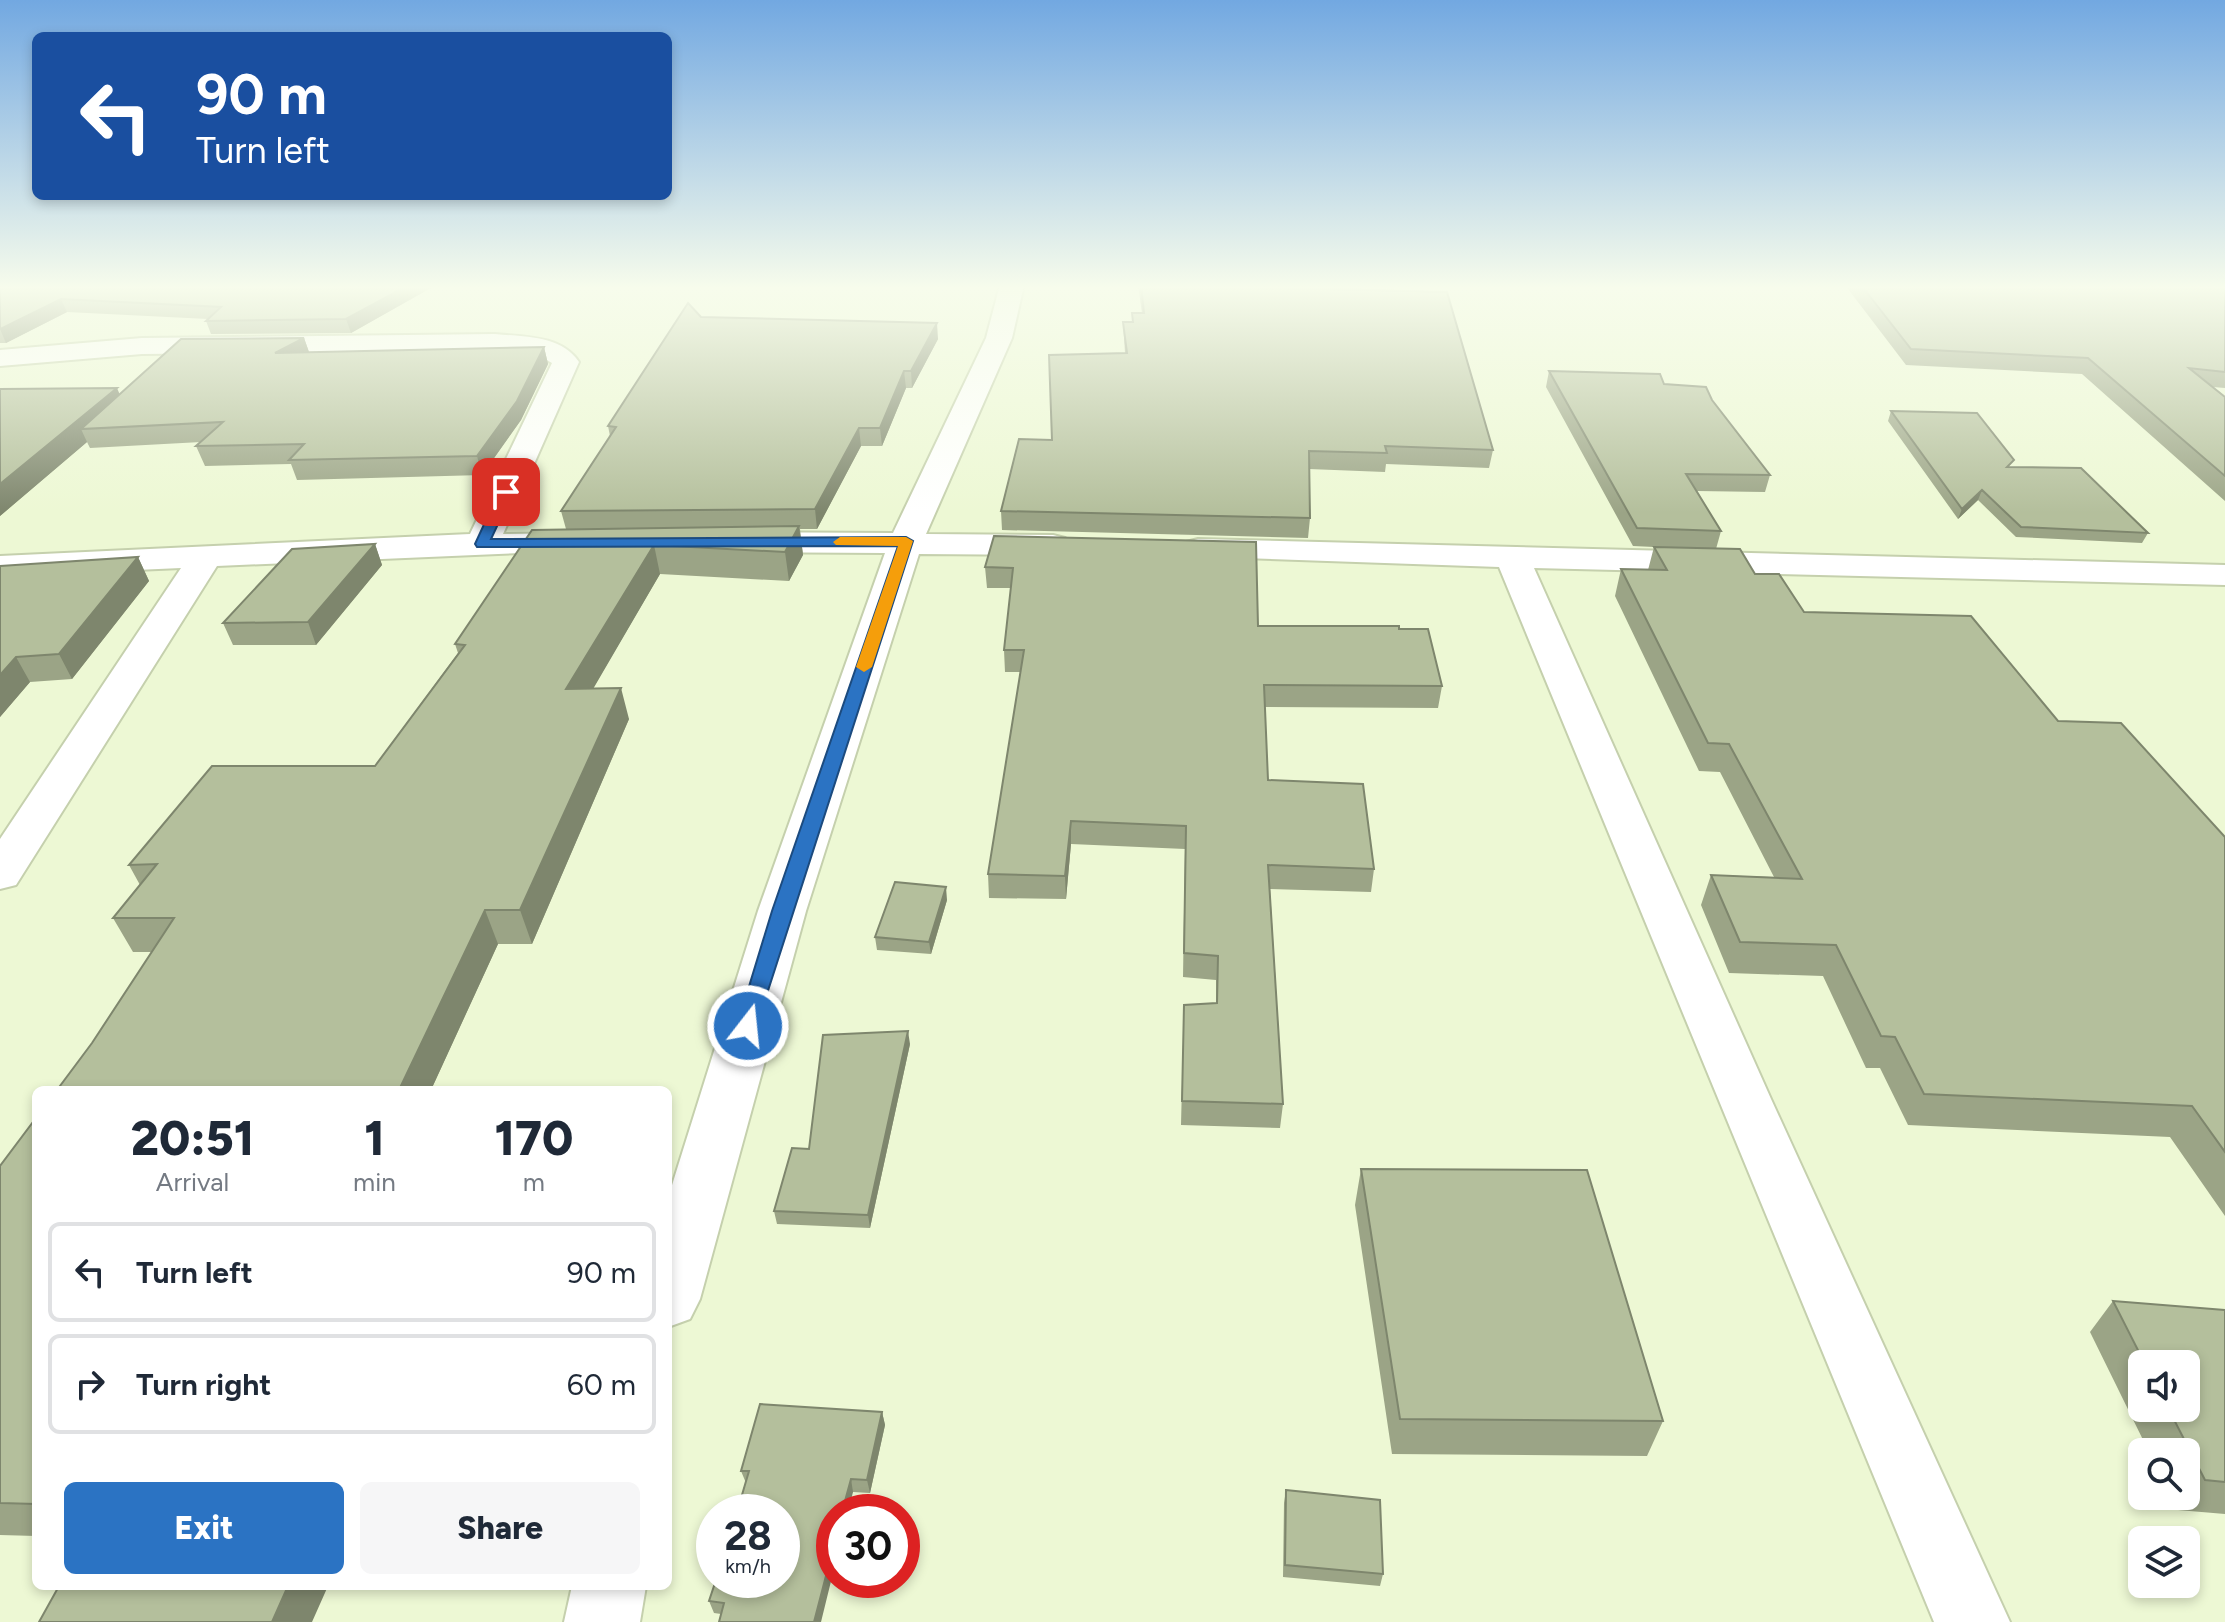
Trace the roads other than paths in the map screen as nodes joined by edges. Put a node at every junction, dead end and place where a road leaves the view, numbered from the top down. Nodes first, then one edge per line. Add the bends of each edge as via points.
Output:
1 (565, 361) edge
2 (989, 361) edge
3 (906, 541) junction
4 (718, 542) edge
5 (608, 543) edge
6 (482, 544) junction
7 (1082, 546) edge
8 (1161, 548) edge
9 (206, 556) junction
10 (1512, 557) junction
11 (0, 566) edge
12 (2225, 575) edge
13 (0, 874) edge
14 (672, 1285) edge
15 (608, 1590) edge
16 (602, 1622) edge
17 (1972, 1622) edge

1 - 6 street
2 - 3 street
3 - 4 street
3 - 7 street
3 - 14 street via 782,911
5 - 6 street
6 - 9 street
8 - 10 street
9 - 11 street
9 - 13 street
10 - 12 street
10 - 17 street
15 - 16 street

